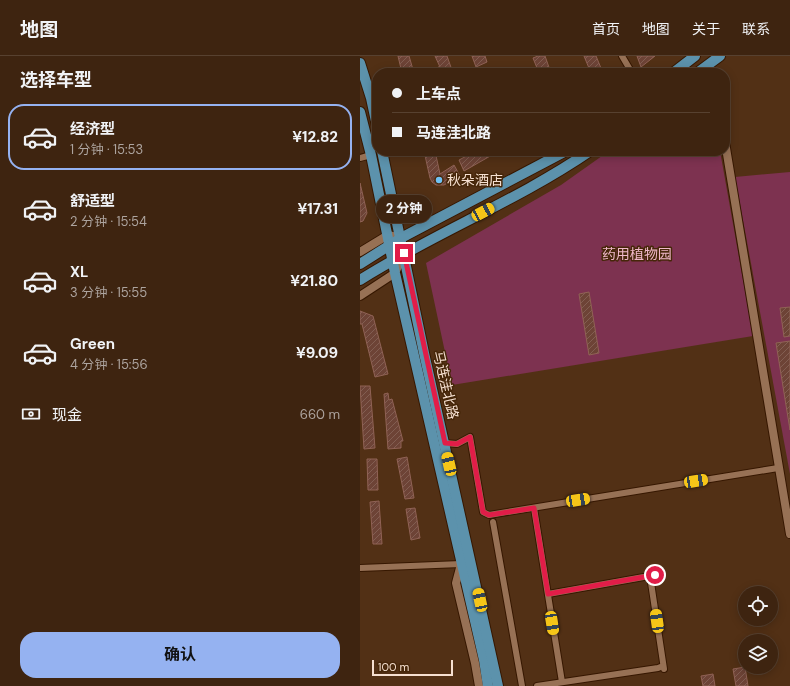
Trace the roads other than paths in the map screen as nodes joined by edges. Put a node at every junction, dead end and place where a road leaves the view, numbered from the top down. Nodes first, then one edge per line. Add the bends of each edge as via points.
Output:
1 (622, 56) edge
2 (695, 56) edge
3 (720, 56) edge
4 (360, 63) edge
5 (629, 68) edge
6 (679, 68) edge
7 (705, 68) edge
8 (372, 103) edge
9 (360, 112) edge
10 (371, 155) junction
11 (383, 156) edge
12 (557, 156) edge
13 (582, 156) edge
14 (727, 156) edge
15 (360, 158) edge
16 (388, 235) junction
17 (401, 238) junction
18 (390, 245) junction
19 (360, 252) edge
20 (404, 253) junction
21 (392, 260) junction
22 (360, 264) edge
23 (395, 273) junction
24 (360, 280) edge
25 (360, 296) edge
26 (445, 443) junction
27 (778, 468) junction
28 (534, 508) junction
29 (493, 522) dead end
30 (790, 534) edge
31 (461, 564) junction
32 (360, 568) edge
33 (548, 594) junction
34 (562, 682) junction
35 (479, 686) edge
36 (488, 686) edge
37 (498, 686) edge
38 (522, 686) edge
39 (537, 686) edge

1 - 5 street
2 - 6 main road
3 - 7 main road
4 - 8 main road
9 - 10 main road
10 - 15 street
10 - 16 main road
11 - 17 main road
12 - 17 main road
13 - 20 main road via 549,177
14 - 27 street
16 - 17 street
16 - 18 main road
16 - 19 street
17 - 18 main road
17 - 20 main road, 马连洼北路
18 - 21 main road, 马连洼北路
18 - 22 main road
20 - 21 main road
20 - 23 street
20 - 26 main road, 马连洼北路
21 - 23 main road, 马连洼北路
21 - 24 main road
23 - 25 street
23 - 31 main road, 马连洼北路
26 - 28 street via 457,444 470,437 483,512 489,515
26 - 37 main road, 马连洼北路
27 - 28 street
27 - 30 street
28 - 33 street
29 - 38 street
31 - 32 street
31 - 35 street, 马连洼北路 via 456,583
31 - 36 main road, 马连洼北路
33 - 34 street
33 - 34 street via 652,576 664,668
34 - 39 street

